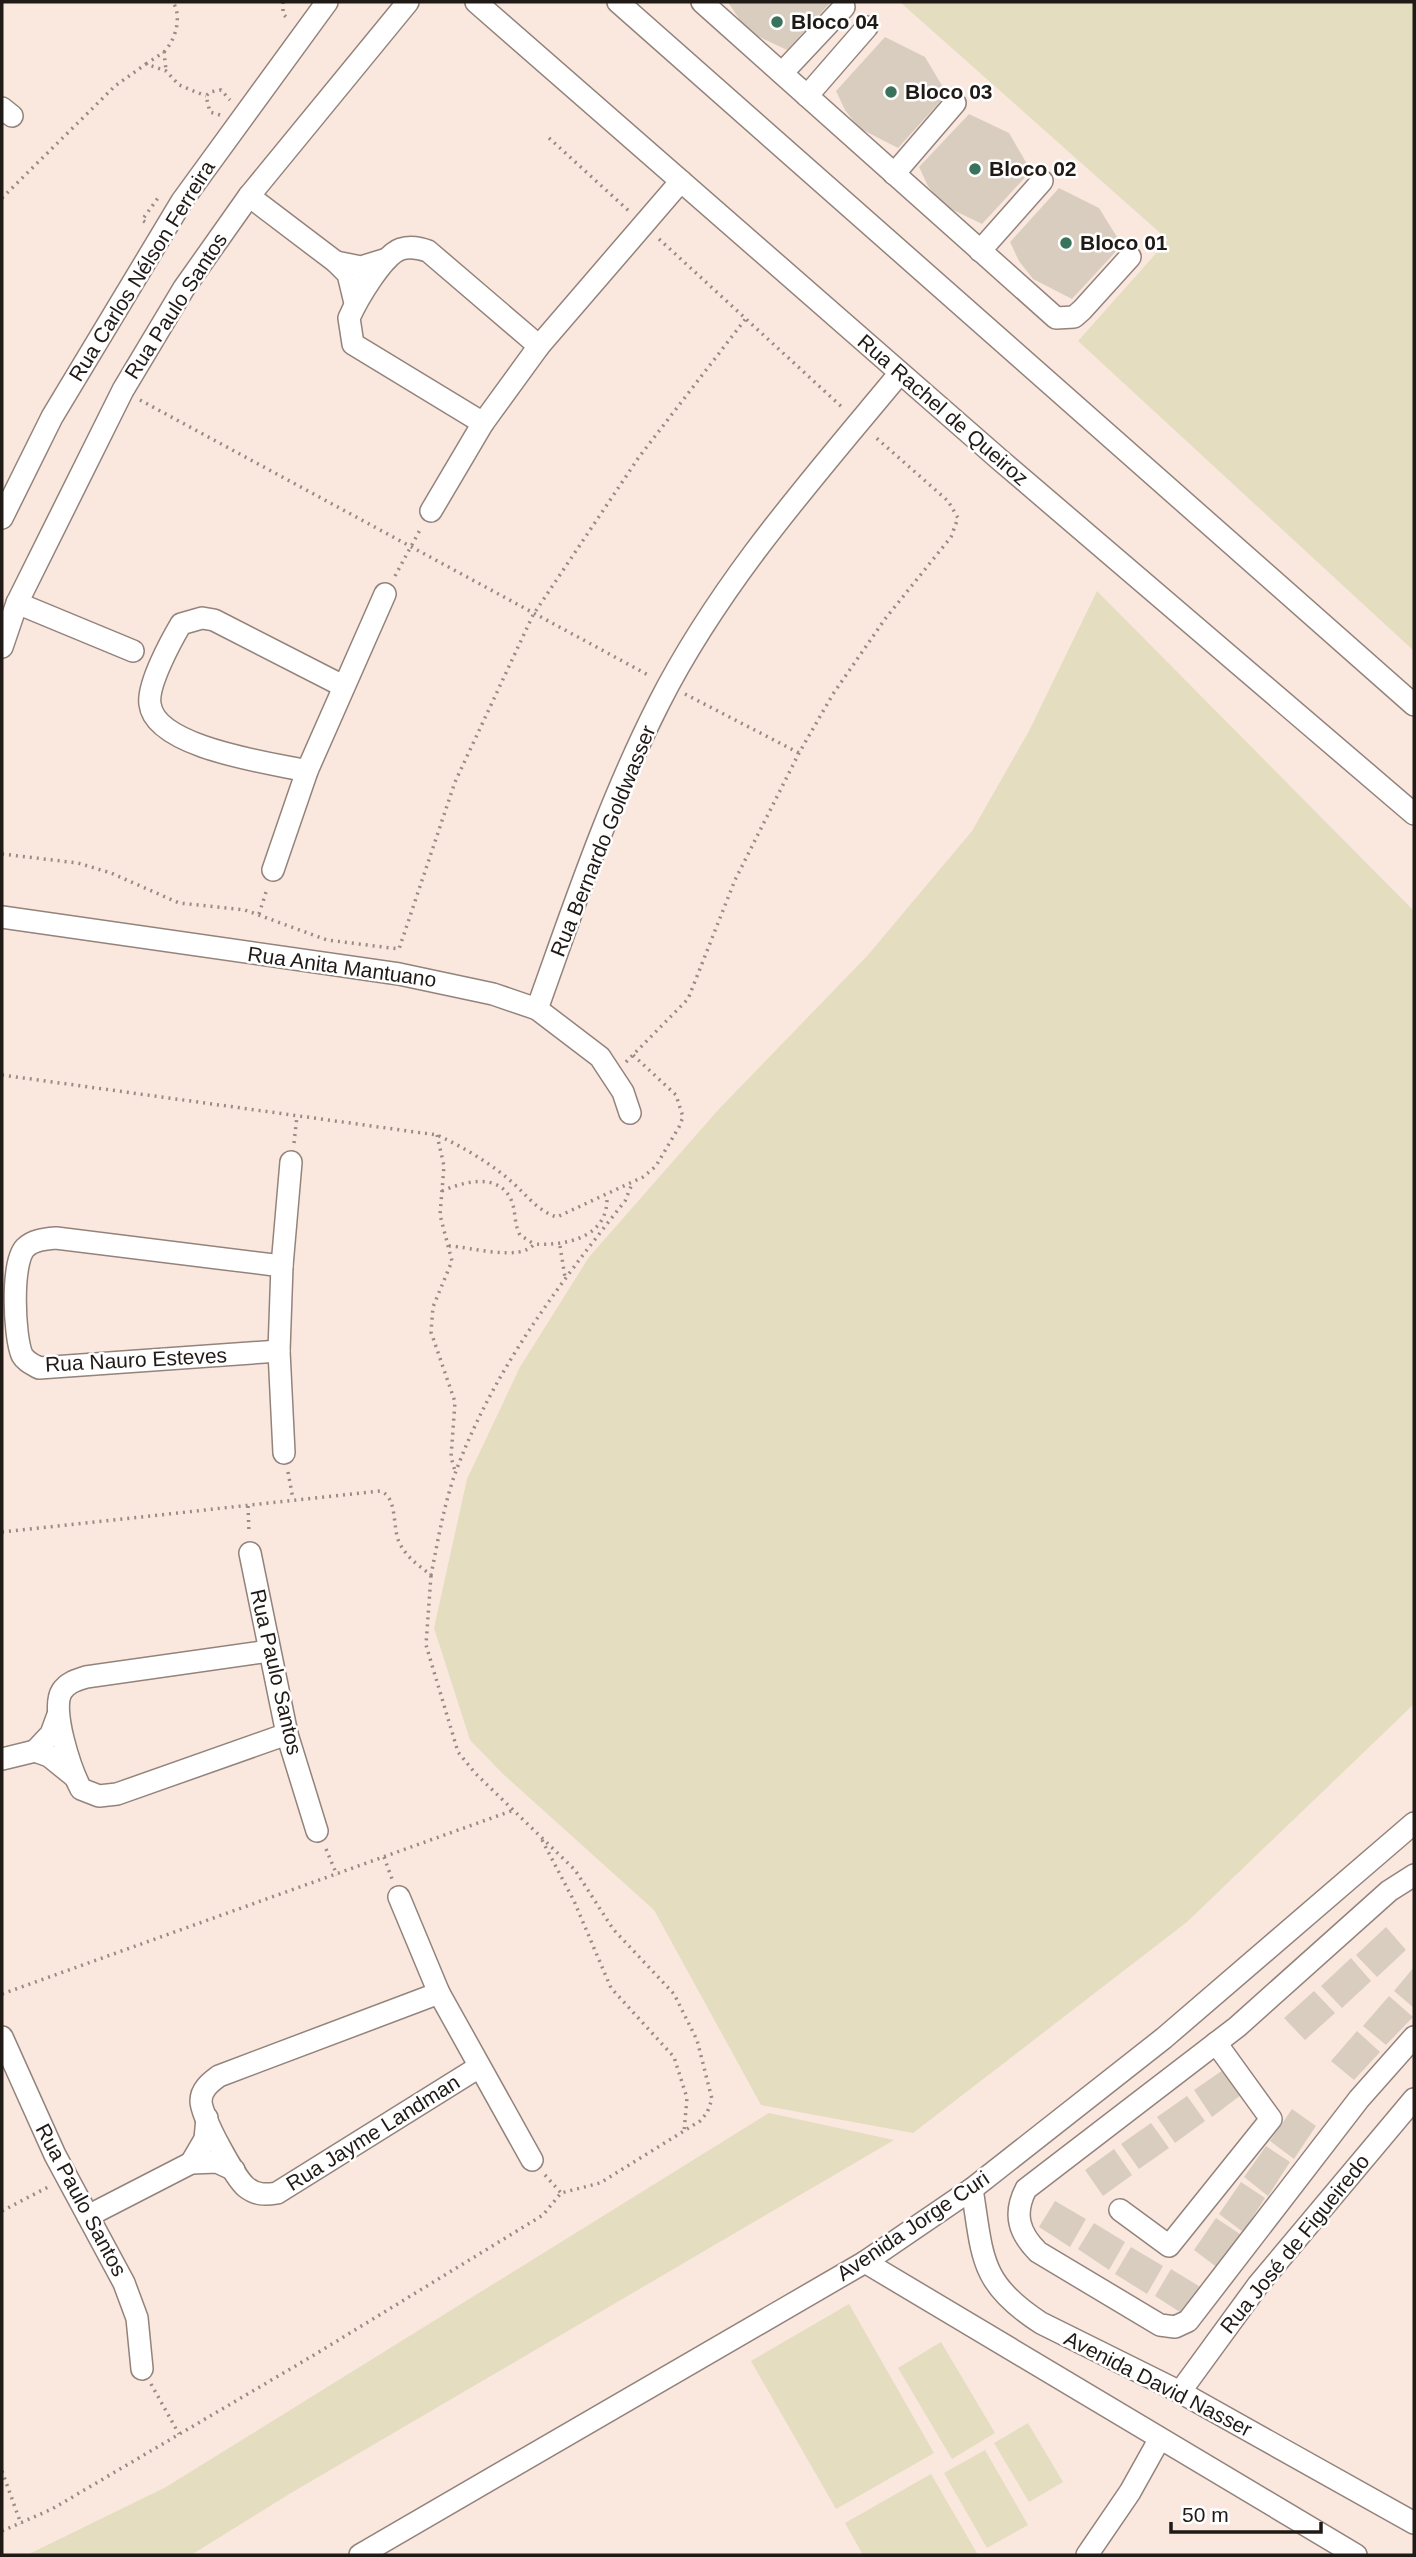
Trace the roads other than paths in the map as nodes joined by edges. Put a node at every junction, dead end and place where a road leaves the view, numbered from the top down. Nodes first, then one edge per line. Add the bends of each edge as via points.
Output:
1 (327, 2) edge
2 (408, 2) edge
3 (476, 2) edge
4 (618, 2) edge
5 (702, 2) edge
6 (844, 7) dead end
7 (867, 27) dead end
8 (782, 73) junction
9 (807, 96) junction
10 (954, 103) dead end
11 (894, 174) junction
12 (681, 181) junction
13 (1042, 181) dead end
14 (249, 196) junction
15 (980, 251) junction
16 (1130, 257) dead end
17 (387, 259) junction
18 (336, 262) junction
19 (355, 303) junction
20 (539, 346) junction
21 (900, 373) junction
22 (483, 423) junction
23 (431, 511) dead end
24 (2, 518) edge
25 (386, 594) dead end
26 (17, 603) junction
27 (173, 639) junction
28 (2, 647) edge
29 (134, 651) junction
30 (153, 687) junction
31 (343, 687) junction
32 (1414, 705) edge
33 (307, 771) junction
34 (1414, 814) edge
35 (273, 870) dead end
36 (2, 917) edge
37 (537, 1009) junction
38 (630, 1113) dead end
39 (291, 1162) dead end
40 (282, 1266) junction
41 (16, 1270) junction
42 (2, 1289) edge
43 (2, 1315) edge
44 (17, 1331) junction
45 (279, 1351) junction
46 (284, 1453) dead end
47 (250, 1553) dead end
48 (269, 1651) junction
49 (58, 1715) junction
50 (287, 1734) junction
51 (35, 1751) junction
52 (2, 1759) edge
53 (75, 1777) junction
54 (1414, 1823) edge
55 (317, 1831) dead end
56 (1414, 1875) edge
57 (399, 1897) dead end
58 (439, 1993) junction
59 (1210, 1999) junction
60 (1237, 2027) junction
61 (2, 2037) edge
62 (1414, 2037) edge
63 (1216, 2043) junction
64 (479, 2067) junction
65 (1414, 2099) edge
66 (207, 2118) junction
67 (532, 2160) dead end
68 (191, 2163) junction
69 (234, 2170) junction
70 (972, 2189) junction
71 (1120, 2210) dead end
72 (88, 2216) junction
73 (865, 2262) junction
74 (142, 2369) road end
75 (1180, 2392) junction
76 (1159, 2440) junction
77 (1414, 2523) edge
78 (360, 2555) edge
79 (1087, 2555) edge
80 (1356, 2555) edge

1 - 24 street, Rua Carlos Nélson Ferreira via 182,201 51,417
2 - 14 street, Rua Paulo Santos
3 - 12 street, Rua Rachel de Queiroz
4 - 32 street
5 - 8 street
6 - 8 street
7 - 9 street
8 - 9 street
9 - 11 street
10 - 11 street
11 - 15 street
12 - 20 street
12 - 21 street, Rua Rachel de Queiroz
13 - 15 street
14 - 18 street
14 - 26 street, Rua Paulo Santos via 184,288 123,390
15 - 16 street via 1063,320 1082,310
17 - 18 street via 361,267
17 - 19 street
17 - 20 street via 400,249 428,251
18 - 19 street via 348,274
19 - 22 street via 349,318 353,344
20 - 22 street
21 - 34 street, Rua Rachel de Queiroz
21 - 37 street, Rua Bernardo Goldwasser via 748,558 668,685 596,845
22 - 23 street
25 - 31 street
26 - 28 street, Rua Paulo Santos
26 - 29 street
27 - 29 street
27 - 30 street
27 - 31 street via 181,624 214,620
29 - 30 street
30 - 33 street via 152,714 172,735
31 - 33 street
33 - 35 street
36 - 37 street, Rua Anita Mantuano via 437,981
37 - 38 street, Rua Anita Mantuano via 600,1057 614,1074
39 - 40 street
40 - 41 street via 56,1238 25,1248
40 - 45 street
41 - 42 street
41 - 44 street, Rua Nauro Esteves
43 - 44 street, Rua Nauro Esteves
44 - 45 street, Rua Nauro Esteves via 23,1356 39,1368
45 - 46 street
47 - 48 street, Rua Paulo Santos
48 - 49 street via 86,1677 63,1689
48 - 50 street, Rua Paulo Santos
49 - 51 street via 51,1734
49 - 53 street
50 - 53 street via 117,1794 89,1794
50 - 55 street, Rua Paulo Santos
51 - 52 street
51 - 53 street
54 - 59 street, Avenida Jorge Curi
56 - 60 street via 1389,1891
57 - 58 street
58 - 64 street
58 - 66 street, Rua Jayme Landman via 219,2076 202,2094
59 - 60 street
59 - 70 street, Avenida Jorge Curi
60 - 63 street
61 - 72 street, Rua Paulo Santos
62 - 63 street via 1359,2099 1188,2321 1175,2327 1160,2325 1038,2252 1021,2230 1019,2206 1026,2189 1050,2169
63 - 71 street via 1271,2119 1169,2246
64 - 67 street
64 - 69 street, Rua Jayme Landman via 277,2193 246,2188
65 - 75 street, Rua José de Figueiredo via 1258,2284
66 - 68 street, Rua Jayme Landman via 205,2139
66 - 69 street, Rua Jayme Landman
68 - 69 street via 217,2162
68 - 72 street
70 - 73 street, Avenida Jorge Curi
70 - 75 street, Avenida David Nasser via 986,2269 1001,2293 1041,2323
72 - 74 street, Rua Paulo Santos via 132,2302
73 - 76 street, Avenida David Nasser
73 - 78 street, Avenida Jorge Curi
75 - 77 street, Avenida David Nasser
76 - 79 street
76 - 80 street, Avenida David Nasser

